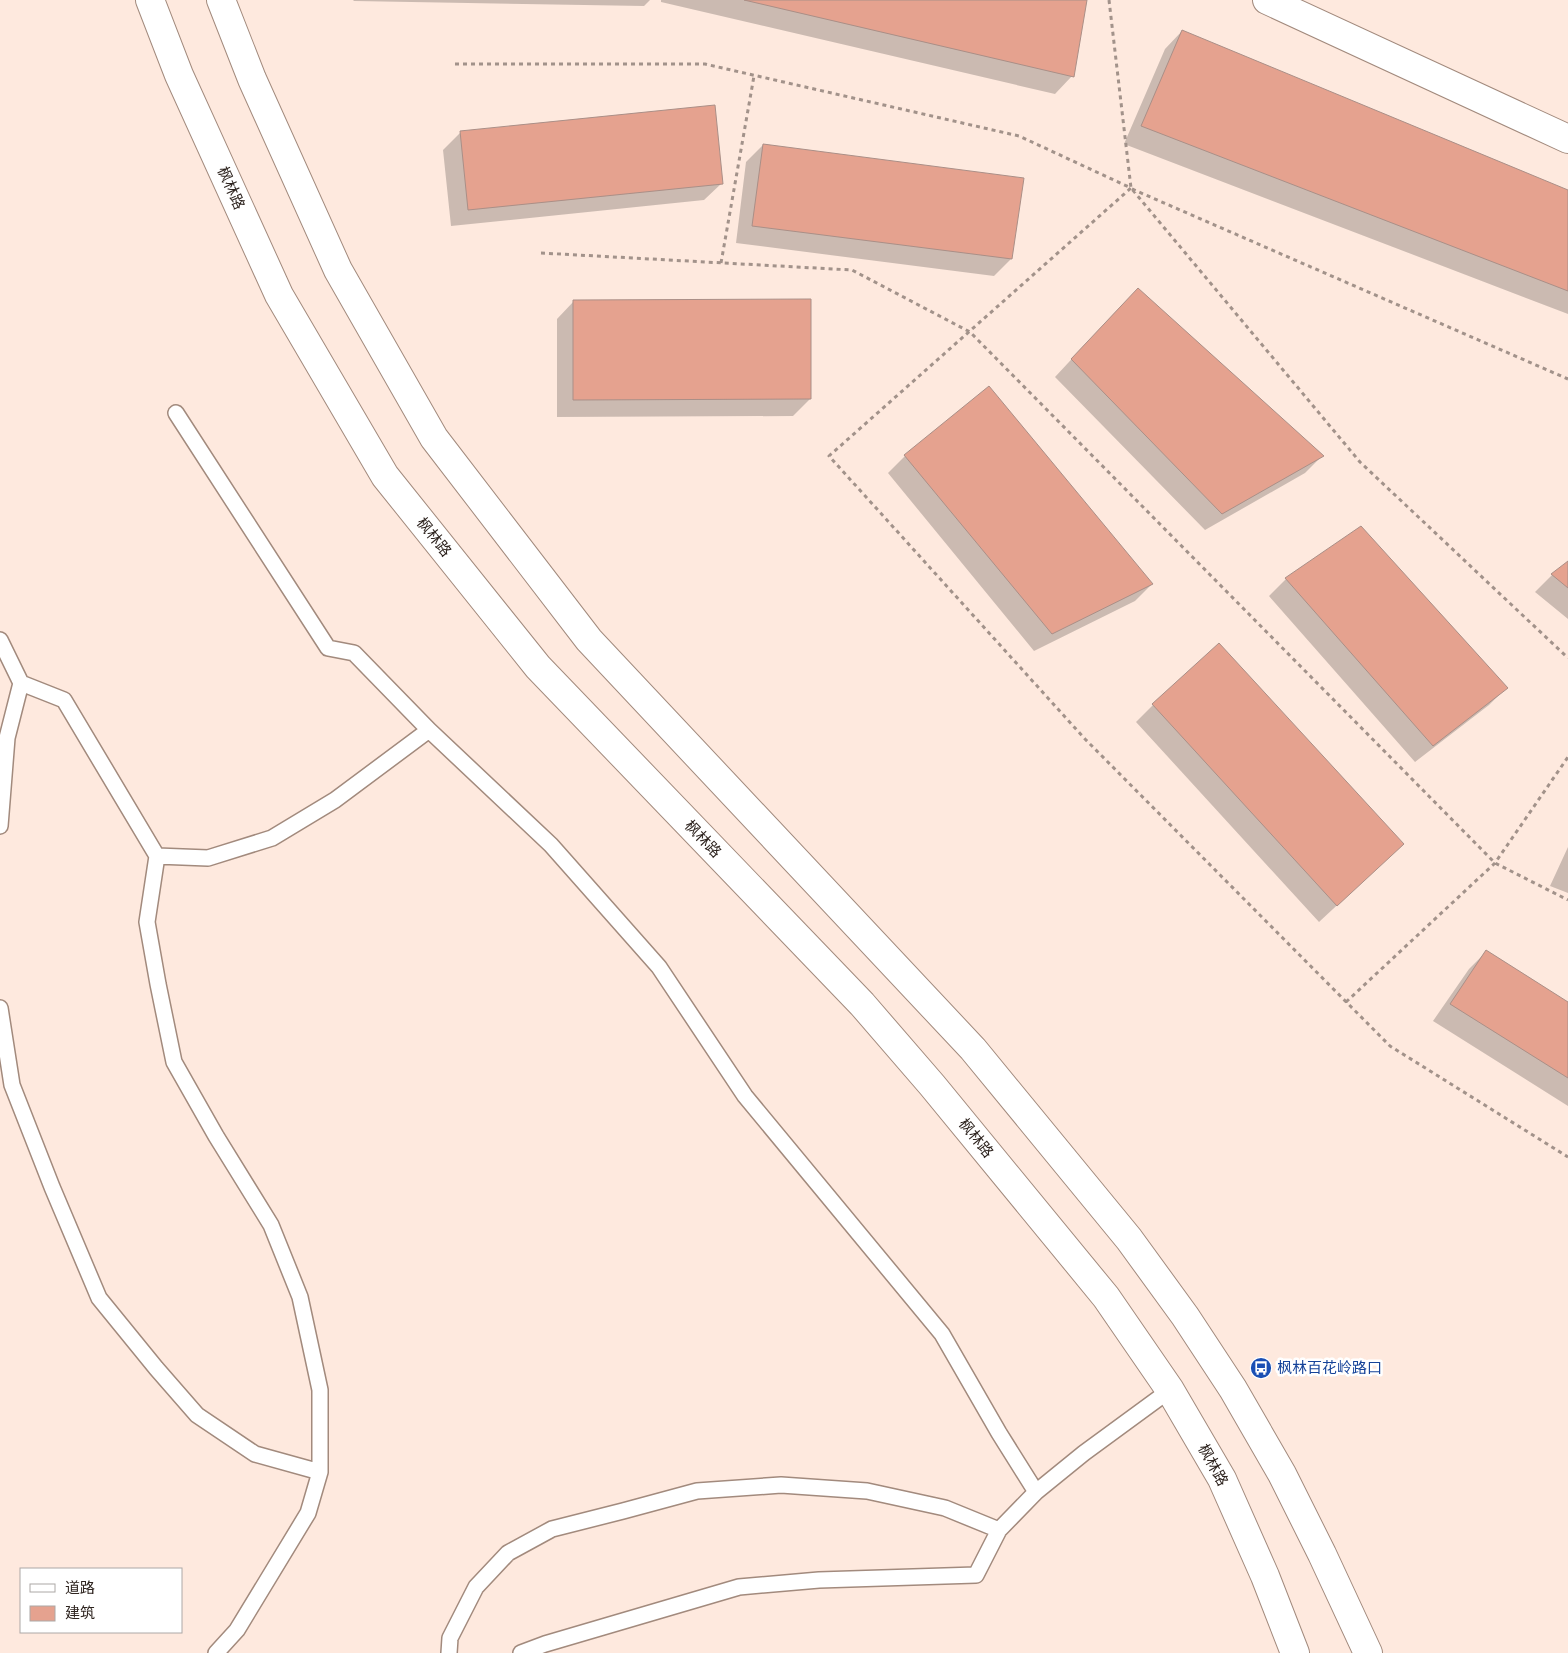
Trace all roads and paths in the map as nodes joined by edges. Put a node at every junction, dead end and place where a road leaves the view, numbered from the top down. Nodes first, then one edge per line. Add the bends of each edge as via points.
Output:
1 (150, 0) edge
2 (221, 0) edge
3 (1108, 0) edge
4 (1267, 0) edge
5 (455, 64) dead end
6 (754, 76) junction
7 (1568, 139) edge
8 (1131, 188) junction
9 (541, 253) dead end
10 (721, 263) junction
11 (970, 332) junction
12 (1568, 379) edge
13 (176, 413) dead end
14 (0, 640) edge
15 (1568, 658) edge
16 (21, 683) junction
17 (429, 730) junction
18 (1568, 757) edge
19 (0, 826) edge
20 (157, 856) junction
21 (1495, 863) junction
22 (1568, 900) edge
23 (1346, 1002) junction
24 (0, 1008) edge
25 (1568, 1157) edge
26 (1170, 1390) junction
27 (320, 1472) junction
28 (1036, 1492) junction
29 (999, 1530) junction
30 (216, 1653) edge
31 (449, 1653) edge
32 (521, 1653) edge
33 (1295, 1653) edge
34 (1368, 1653) edge

1 - 26 main road, 枫林路 via 179,75 279,295 384,476 538,667 862,1004 926,1078 1106,1296
2 - 34 main road via 252,79 338,270 434,438 589,640 973,1049 1129,1239 1185,1316 1253,1423 1322,1554
3 - 8 path
4 - 7 main road
5 - 6 path via 705,64
6 - 8 path via 1019,136
6 - 10 path
8 - 11 path
8 - 12 path
8 - 15 path via 1360,462
9 - 10 path
10 - 11 path via 852,270
11 - 21 path
11 - 23 path via 829,456 1085,739
13 - 17 lane via 328,648 354,653
14 - 16 lane
16 - 19 lane via 7,738
16 - 20 lane via 64,700
17 - 20 lane via 334,800 272,838 208,858
17 - 28 lane via 550,845 659,967 745,1096 942,1334
18 - 21 path
20 - 27 lane via 147,922 174,1062 271,1225 300,1296 320,1390
21 - 22 path
21 - 23 path
23 - 25 path via 1390,1046
24 - 27 lane via 12,1085 99,1298 197,1415 255,1454
26 - 28 lane
26 - 33 main road, 枫林路 via 1222,1479
27 - 30 lane via 308,1514 237,1630
28 - 29 lane
29 - 31 lane via 945,1508 867,1490 781,1485 697,1490 552,1529 508,1553 476,1587 450,1638
29 - 32 lane via 976,1576 819,1580 739,1587

